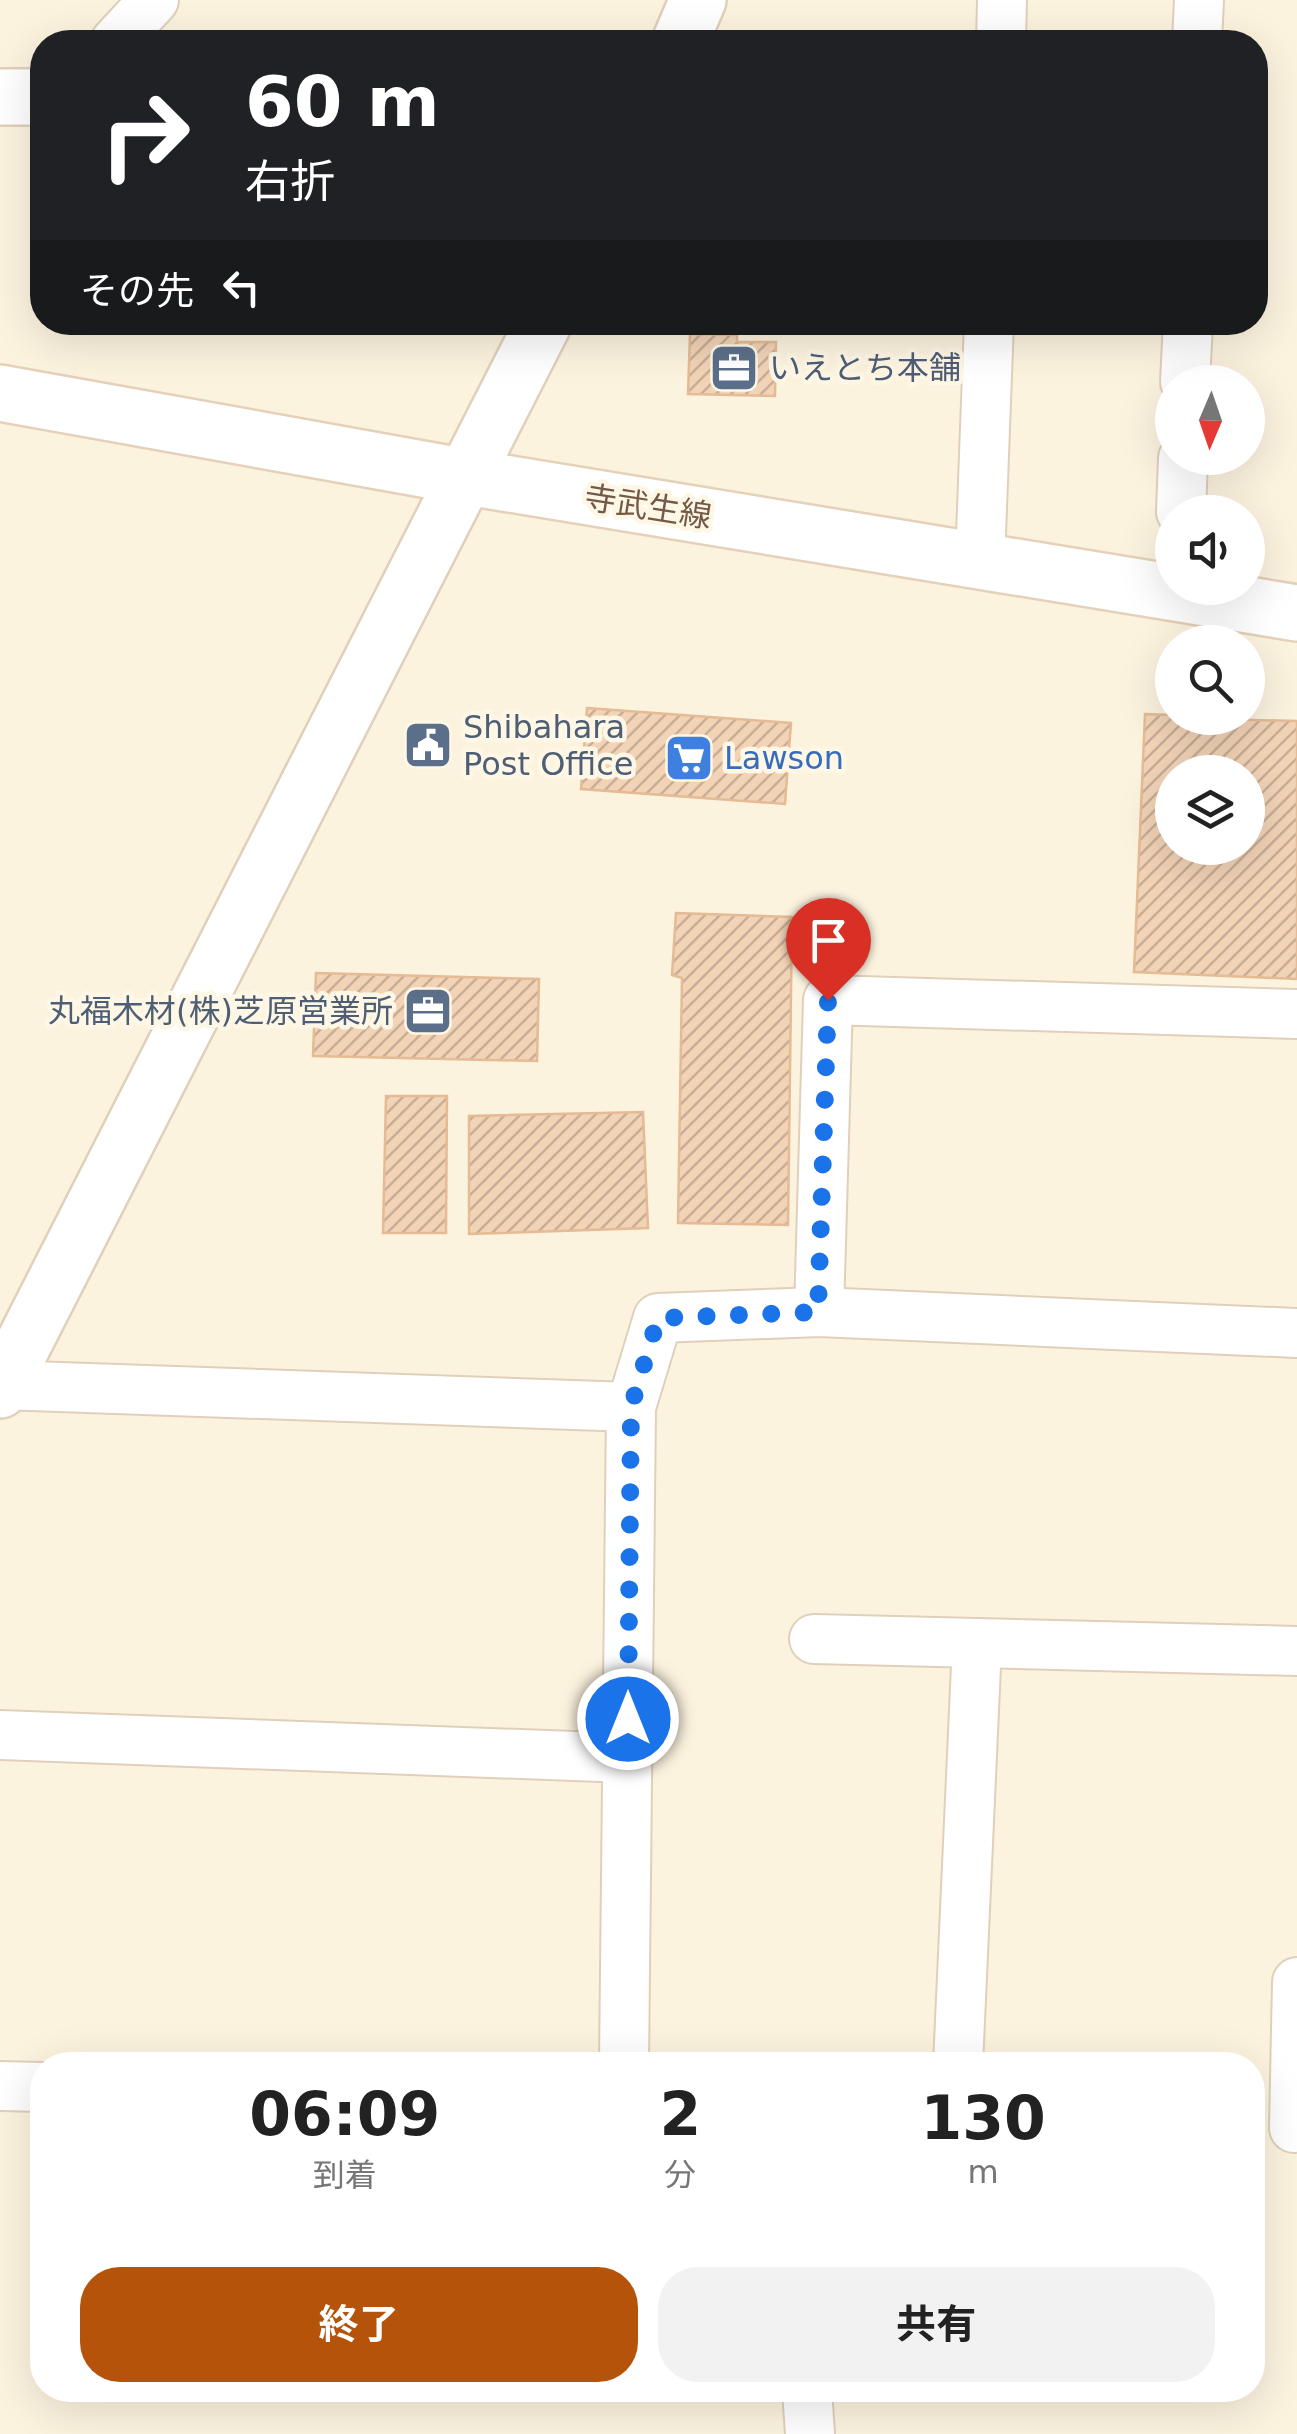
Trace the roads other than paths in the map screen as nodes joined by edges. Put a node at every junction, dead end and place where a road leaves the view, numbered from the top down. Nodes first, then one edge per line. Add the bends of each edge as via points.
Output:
1 (154, 0) edge
2 (698, 0) edge
3 (1002, 0) edge
4 (1199, 0) edge
5 (127, 30) edge
6 (685, 30) edge
7 (1001, 30) edge
8 (1198, 30) edge
9 (0, 97) edge
10 (30, 97) edge
11 (538, 335) edge
12 (989, 335) edge
13 (1188, 335) edge
14 (1187, 365) edge
15 (0, 393) edge
16 (467, 477) junction
17 (980, 561) junction
18 (1155, 587) edge
19 (1256, 605) edge
20 (1297, 613) edge
21 (1297, 1014) edge
22 (818, 1312) junction
23 (1297, 1333) edge
24 (1, 1388) edge
25 (631, 1407) junction
26 (814, 1639) dead end
27 (977, 1644) junction
28 (1297, 1651) edge
29 (0, 1734) edge
30 (628, 1758) junction
31 (1297, 1982) edge
32 (624, 2052) edge
33 (959, 2052) edge
34 (0, 2086) edge
35 (30, 2087) edge
36 (1281, 2128) edge
37 (808, 2402) edge
38 (810, 2434) edge

1 - 5 street
2 - 6 main road
3 - 7 street
4 - 8 street
9 - 10 main road
11 - 16 main road
12 - 17 street
13 - 14 street
15 - 16 main road, 寺武生線
16 - 17 main road, 寺武生線
16 - 24 main road
17 - 18 main road, 寺武生線
19 - 20 main road, 寺武生線
21 - 22 street via 828,1000
22 - 23 street
22 - 25 street via 658,1318
24 - 25 street
25 - 30 street
26 - 27 street
27 - 28 street
27 - 33 street
29 - 30 street
30 - 32 street
31 - 36 street
34 - 35 street
37 - 38 street

